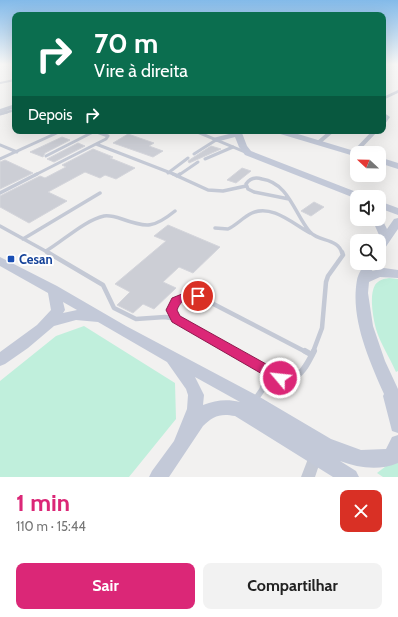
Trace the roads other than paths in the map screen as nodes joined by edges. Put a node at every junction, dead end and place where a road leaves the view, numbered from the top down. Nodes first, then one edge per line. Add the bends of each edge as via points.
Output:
1 (398, 91) edge
2 (386, 97) edge
3 (12, 107) edge
4 (0, 111) edge
5 (12, 111) edge
6 (0, 114) edge
7 (55, 134) edge
8 (88, 134) edge
9 (102, 134) edge
10 (201, 134) edge
11 (234, 134) edge
12 (239, 134) edge
13 (286, 134) edge
14 (328, 134) edge
15 (373, 134) edge
16 (290, 135) joint
17 (216, 140) junction
18 (318, 143) junction
19 (96, 144) junction
20 (0, 145) edge
21 (362, 146) edge
22 (233, 147) junction
23 (16, 152) junction
24 (248, 153) junction
25 (350, 153) edge
26 (194, 154) dead end
27 (46, 156) dead end
28 (188, 158) dead end
29 (205, 159) dead end
30 (0, 160) edge
31 (198, 162) dead end
32 (386, 162) edge
33 (398, 166) edge
34 (168, 172) junction
35 (178, 176) junction
36 (246, 186) junction
37 (344, 191) junction
38 (0, 193) edge
39 (100, 193) dead end
40 (350, 193) edge
41 (350, 195) edge
42 (289, 199) junction
43 (386, 207) edge
44 (175, 211) dead end
45 (398, 212) edge
46 (398, 220) edge
47 (0, 226) edge
48 (215, 228) dead end
49 (311, 234) junction
50 (386, 238) edge
51 (23, 239) junction
52 (46, 251) junction
53 (0, 261) edge
54 (367, 270) edge
55 (398, 274) edge
56 (363, 280) junction
57 (52, 289) junction
58 (176, 319) junction
59 (103, 320) junction
60 (49, 322) junction
61 (312, 355) junction
62 (171, 356) junction
63 (0, 360) edge
64 (269, 372) junction
65 (388, 388) junction
66 (254, 402) junction
67 (398, 404) edge
68 (398, 425) edge
69 (398, 443) edge
70 (181, 446) junction
71 (316, 456) junction
72 (158, 477) edge
73 (308, 477) edge
74 (350, 477) edge

1 - 2 street
3 - 4 street
5 - 6 lane
7 - 23 lane
8 - 27 lane
9 - 19 lane via 108,136
10 - 17 street
11 - 17 street
12 - 24 street
13 - 16 street
14 - 18 street
15 - 21 street
16 - 18 street
17 - 22 street
17 - 26 lane
18 - 25 street
19 - 34 lane
19 - 38 lane
20 - 23 lane
22 - 24 street
22 - 29 lane
23 - 30 lane
24 - 37 street
28 - 34 lane
31 - 35 lane
32 - 33 street
34 - 35 lane
35 - 36 lane via 208,190 223,191
36 - 42 lane via 254,192
36 - 42 lane via 250,180 266,179
37 - 40 street
37 - 41 street
39 - 51 lane
42 - 49 lane
43 - 45 street
44 - 52 lane via 158,224 146,227 104,216
46 - 50 street
47 - 51 lane
48 - 49 lane via 226,231 251,213 260,211 283,217
49 - 61 lane via 336,244 342,255 326,282 322,330
51 - 52 lane
52 - 58 lane via 98,281 107,292 111,305 136,320 165,317
53 - 57 street
54 - 56 street
55 - 56 street via 376,273
56 - 65 street via 364,309 369,334
57 - 59 street
57 - 60 street via 58,309
58 - 61 lane via 171,310 176,301 187,296 198,296
58 - 64 lane
59 - 60 street via 76,315
59 - 62 street
60 - 63 street
61 - 64 lane via 301,371 290,379 286,380
62 - 66 street
62 - 70 street via 193,386 196,395 195,409
64 - 66 lane
65 - 67 street
65 - 68 street
66 - 69 street via 349,456 374,460 392,457
70 - 71 street via 199,417 218,406 227,406 238,409
70 - 72 street
71 - 73 street
71 - 74 street

